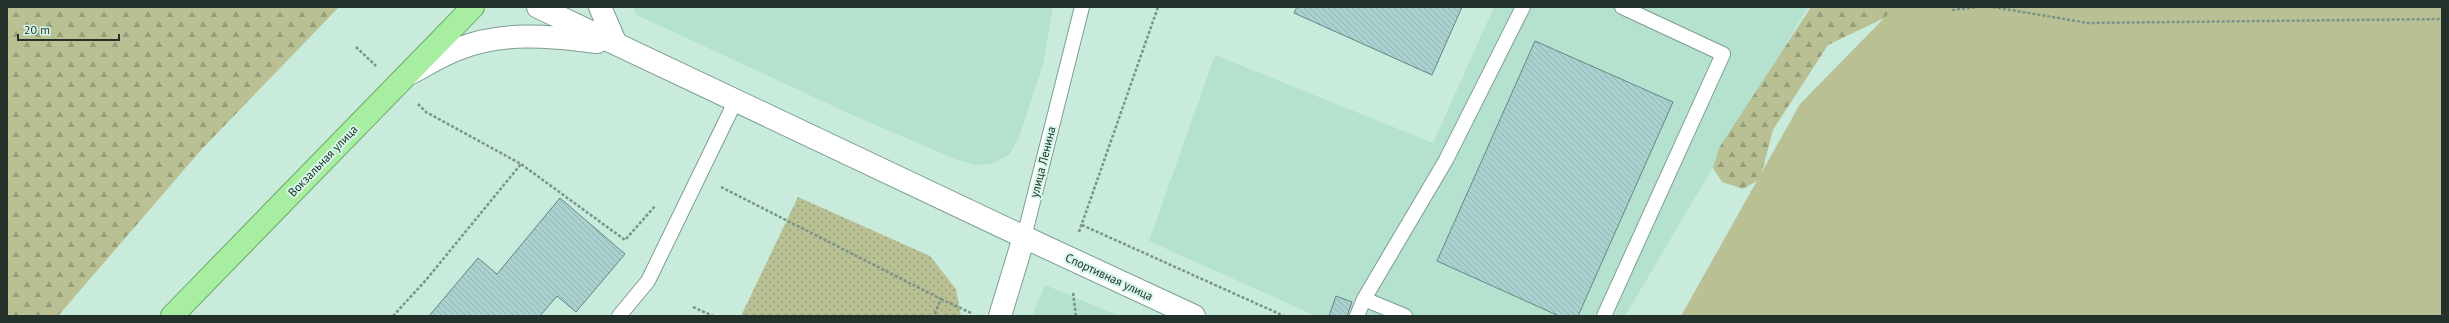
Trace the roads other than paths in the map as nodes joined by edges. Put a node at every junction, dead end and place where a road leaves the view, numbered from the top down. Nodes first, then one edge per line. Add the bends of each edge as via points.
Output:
1 (473, 7) edge
2 (538, 7) edge
3 (600, 7) edge
4 (1082, 7) edge
5 (1523, 7) edge
6 (1622, 7) edge
7 (616, 44) junction
8 (402, 80) junction
9 (736, 100) junction
10 (1024, 237) junction
11 (1364, 299) junction
12 (172, 316) edge
13 (619, 316) edge
14 (1000, 316) edge
15 (1194, 316) edge
16 (1357, 316) edge
17 (1405, 316) edge
18 (1604, 316) edge

1 - 8 highway, Вокзальная улица
2 - 7 main road, Спортивная улица
3 - 7 main road
4 - 10 lane, улица Ленина
5 - 11 lane via 1446,160
6 - 18 lane via 1723,54
7 - 8 main road via 519,35 458,49
7 - 9 main road, Спортивная улица
8 - 12 highway, Вокзальная улица
9 - 10 main road, Спортивная улица
9 - 13 lane via 648,281
10 - 14 main road, улица Ленина
10 - 15 main road, Спортивная улица
11 - 16 lane
11 - 17 lane

